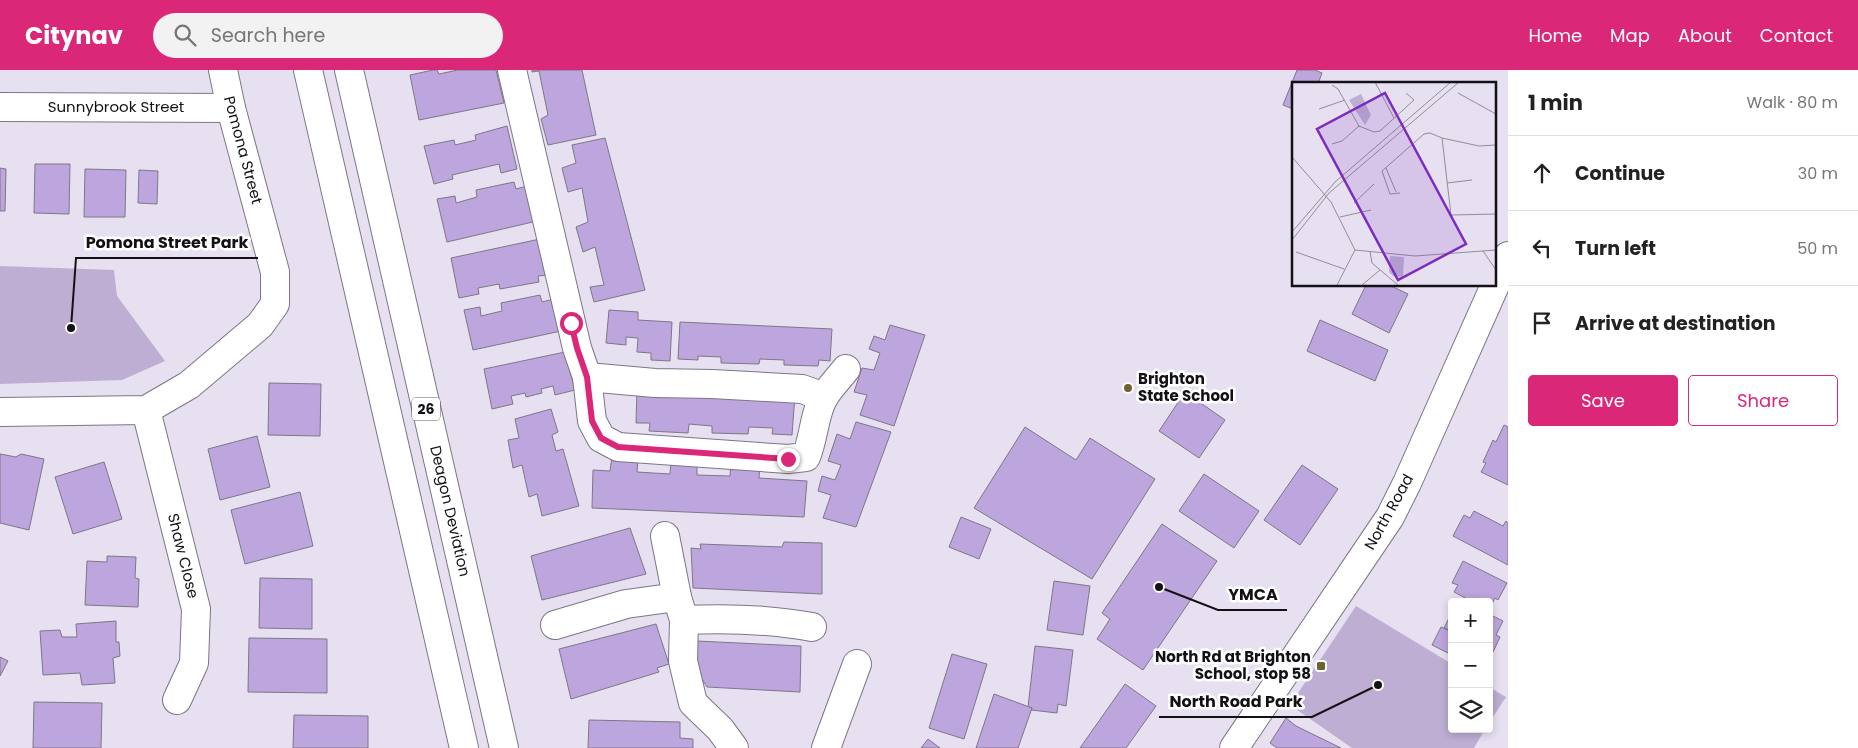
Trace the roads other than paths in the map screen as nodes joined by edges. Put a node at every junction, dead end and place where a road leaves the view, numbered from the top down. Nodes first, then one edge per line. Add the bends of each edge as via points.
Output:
1 (223, 70) edge
2 (308, 70) edge
3 (348, 70) edge
4 (512, 70) edge
5 (0, 107) edge
6 (231, 108) junction
7 (1508, 256) edge
8 (1496, 283) edge
9 (1495, 286) edge
10 (846, 369) dead end
11 (587, 377) junction
12 (824, 397) junction
13 (146, 410) junction
14 (0, 412) edge
15 (665, 536) dead end
16 (680, 608) junction
17 (555, 625) dead end
18 (812, 627) dead end
19 (857, 664) dead end
20 (177, 700) dead end
21 (464, 748) edge
22 (504, 748) edge
23 (734, 748) edge
24 (826, 748) edge
25 (1234, 748) edge

1 - 6 main road, Pomona Street
2 - 21 main road
3 - 22 main road, Deagon Deviation / 26
4 - 11 main road via 573,331
5 - 6 main road, Sunnybrook Street
6 - 13 main road, Pomona Street via 275,272 275,304 260,325 189,385
7 - 8 main road, North Road
9 - 25 main road, North Road via 1390,516
10 - 12 main road
11 - 12 main road via 802,389
11 - 12 main road via 592,421 601,438 618,447 788,459 806,457
13 - 14 main road, Pomona Street
13 - 20 main road, Shaw Close via 196,609 194,663
15 - 16 main road
16 - 17 main road via 626,604
16 - 18 main road via 719,618
16 - 23 main road via 683,661 693,703
19 - 24 main road

